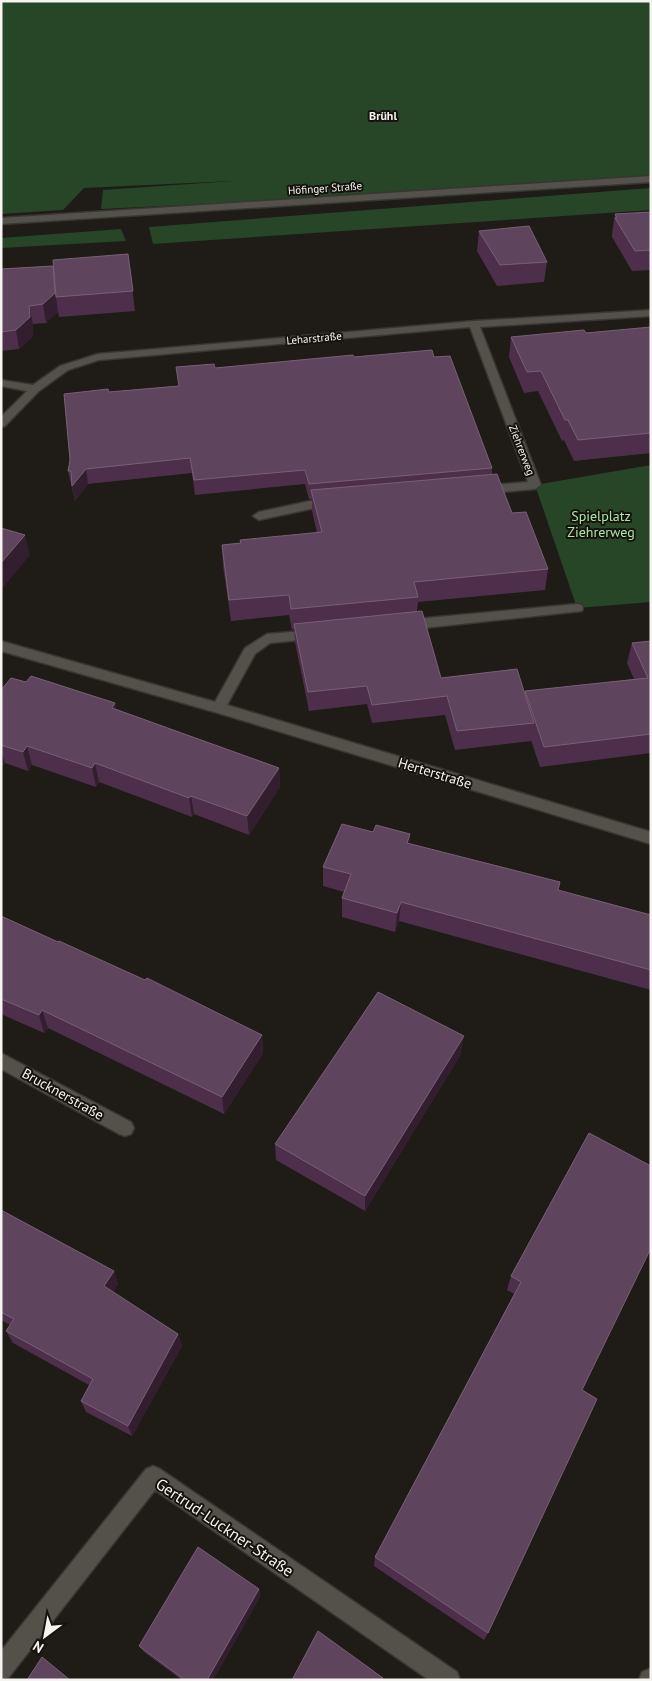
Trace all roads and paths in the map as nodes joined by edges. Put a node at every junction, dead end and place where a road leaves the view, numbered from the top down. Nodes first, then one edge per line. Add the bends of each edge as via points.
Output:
1 (651, 180) edge
2 (1, 221) edge
3 (651, 313) edge
4 (474, 324) junction
5 (1, 383) edge
6 (35, 389) junction
7 (1, 424) edge
8 (466, 491) edge
9 (339, 502) edge
10 (260, 516) dead end
11 (577, 608) dead end
12 (393, 627) edge
13 (325, 634) edge
14 (3, 649) edge
15 (219, 708) junction
16 (651, 838) edge
17 (1, 1060) edge
18 (124, 1128) dead end
19 (1, 1669) edge
20 (449, 1680) edge

1 - 2 street, Höfinger Straße
3 - 4 street, Leharstraße
4 - 6 street, Leharstraße via 98,357 64,368
4 - 8 street, Ziehrerweg via 535,485
5 - 6 street
6 - 7 street, Leharstraße
9 - 10 street
11 - 12 street
13 - 15 street via 267,639 250,651
14 - 15 street, Herterstraße
15 - 16 street, Herterstraße
17 - 18 street, Brucknerstraße
19 - 20 street, Gertrud-Luckner-Straße via 154,1476

